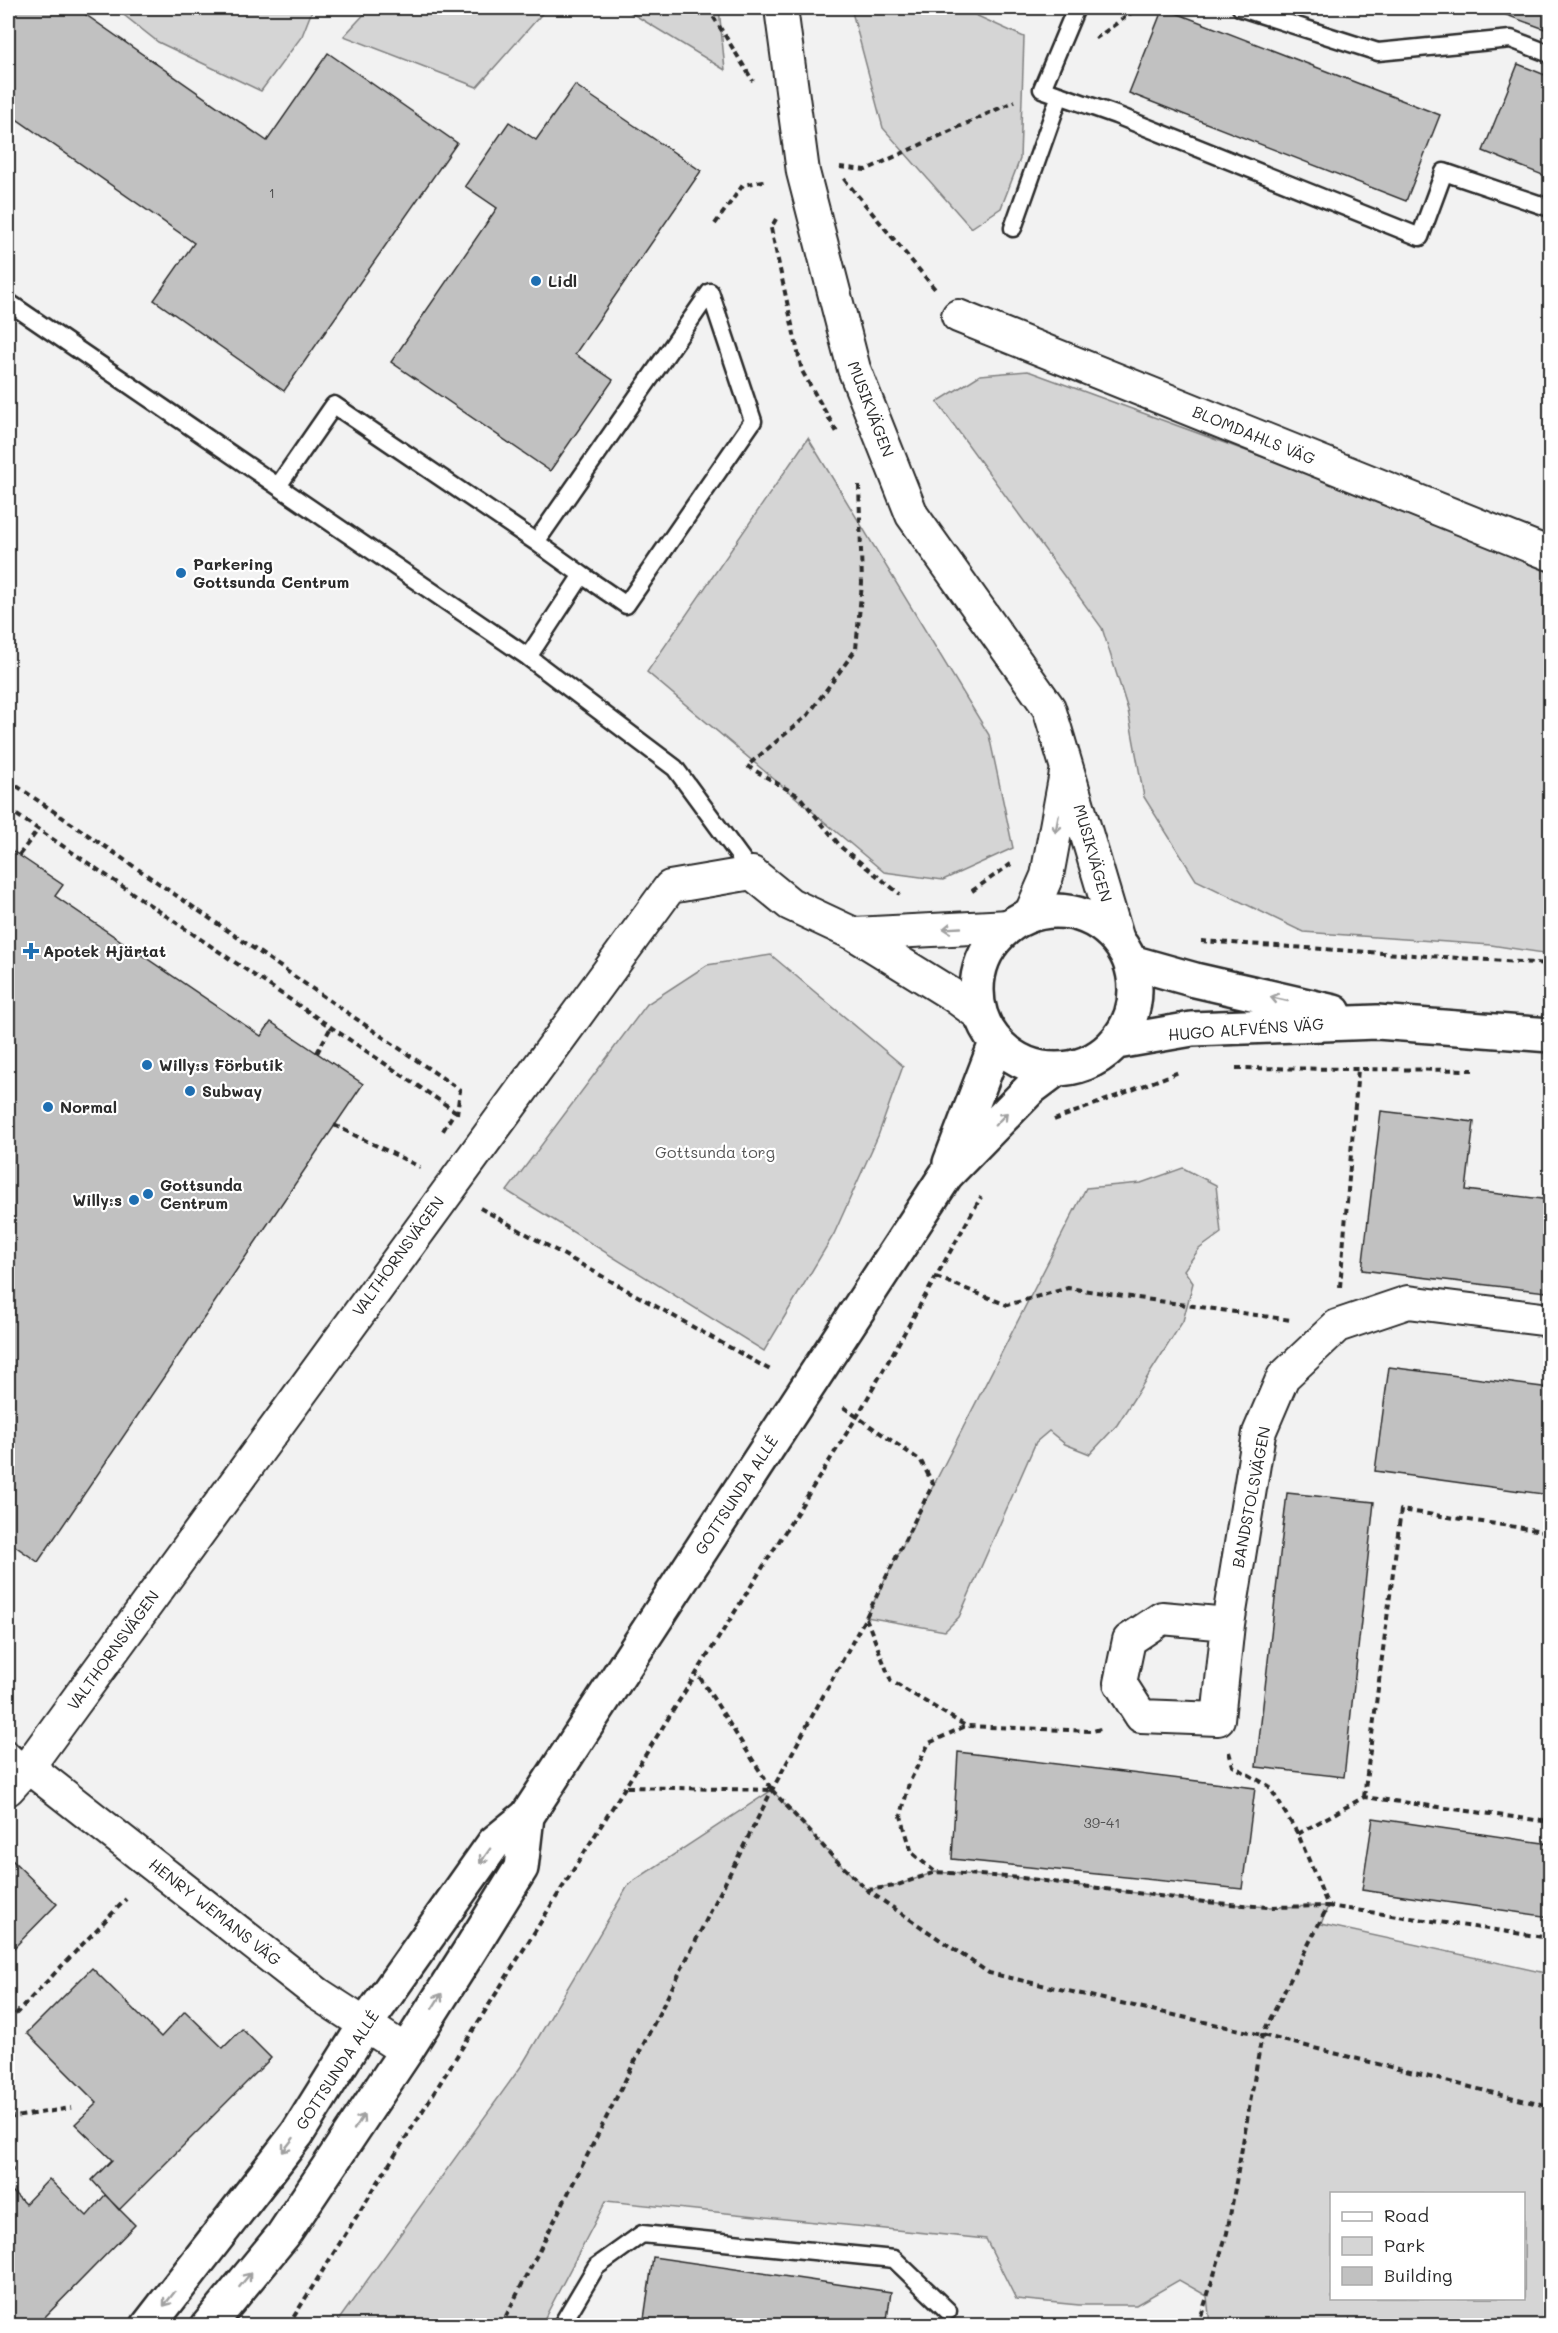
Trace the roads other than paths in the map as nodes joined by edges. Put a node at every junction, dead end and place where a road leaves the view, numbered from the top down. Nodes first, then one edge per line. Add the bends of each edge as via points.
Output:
1 (781, 8) edge
2 (1076, 8) edge
3 (1241, 8) edge
4 (1551, 54) edge
5 (1060, 95) junction
6 (1551, 208) edge
7 (1013, 228) dead end
8 (8, 302) edge
9 (958, 316) road end
10 (278, 486) junction
11 (536, 542) junction
12 (1551, 554) edge
13 (582, 575) junction
14 (528, 657) junction
15 (1068, 767) junction
16 (752, 873) junction
17 (1020, 920) junction
18 (854, 934) junction
19 (1124, 951) junction
20 (1377, 1022) junction
21 (988, 1029) junction
22 (1551, 1035) edge
23 (1117, 1042) junction
24 (1055, 1070) junction
25 (946, 1175) junction
26 (1551, 1320) edge
27 (1228, 1624) junction
28 (14, 1768) edge
29 (527, 1816) junction
30 (365, 2025) junction
31 (406, 2051) junction
32 (948, 2311) dead end
33 (148, 2325) edge
34 (208, 2325) edge
35 (561, 2325) edge

1 - 15 street, MUSIKVÄGEN via 803,172 854,369 912,514 1049,708
2 - 5 lane via 1042,89
3 - 4 lane via 1378,52 1511,39
5 - 6 lane via 1420,237 1444,172
5 - 7 lane
8 - 10 lane
9 - 12 street, BLOMDAHLS VÄG
10 - 11 lane via 334,405
10 - 14 lane
11 - 13 lane
11 - 13 lane via 710,292 753,421 626,605
13 - 14 lane
14 - 16 lane via 675,768
15 -> 17 street, MUSIKVÄGEN via 1047,876
15 - 19 street, MUSIKVÄGEN
16 - 18 street via 790,904
16 - 28 street, VALTHORNSVÄGEN via 670,887
17 -> 18 street
17 - 19 street via 1053,911 1076,913 1099,923
17 - 21 street via 994,941 982,961 976,984
18 - 21 street via 954,996
20 -> 19 street, HUGO ALFVÉNS VÄG via 1194,980
19 - 23 street via 1136,987 1133,1011
20 - 22 street, HUGO ALFVÉNS VÄG
20 - 23 street, HUGO ALFVÉNS VÄG via 1192,1029
21 - 24 street via 1021,1062
21 - 25 street, GOTTSUNDA ALLÉ
23 - 24 street via 1089,1064
25 -> 24 street, GOTTSUNDA ALLÉ via 1031,1088
25 - 29 street, GOTTSUNDA ALLÉ
26 - 27 street, BANDSTOLSVÄGEN via 1408,1302 1337,1326 1283,1377 1259,1433
27 - 27 street, BANDSTOLSVÄGEN via 1218,1719 1142,1716 1120,1683 1129,1640 1162,1618
28 - 30 street, HENRY WEMANS VÄG
29 -> 30 street, GOTTSUNDA ALLÉ via 494,1843
31 -> 29 street, GOTTSUNDA ALLÉ via 521,1868
30 - 31 street, HENRY WEMANS VÄG
30 -> 33 street, GOTTSUNDA ALLÉ via 297,2134
34 -> 31 street, GOTTSUNDA ALLÉ via 283,2235
32 - 35 lane via 894,2259 642,2234 596,2267

